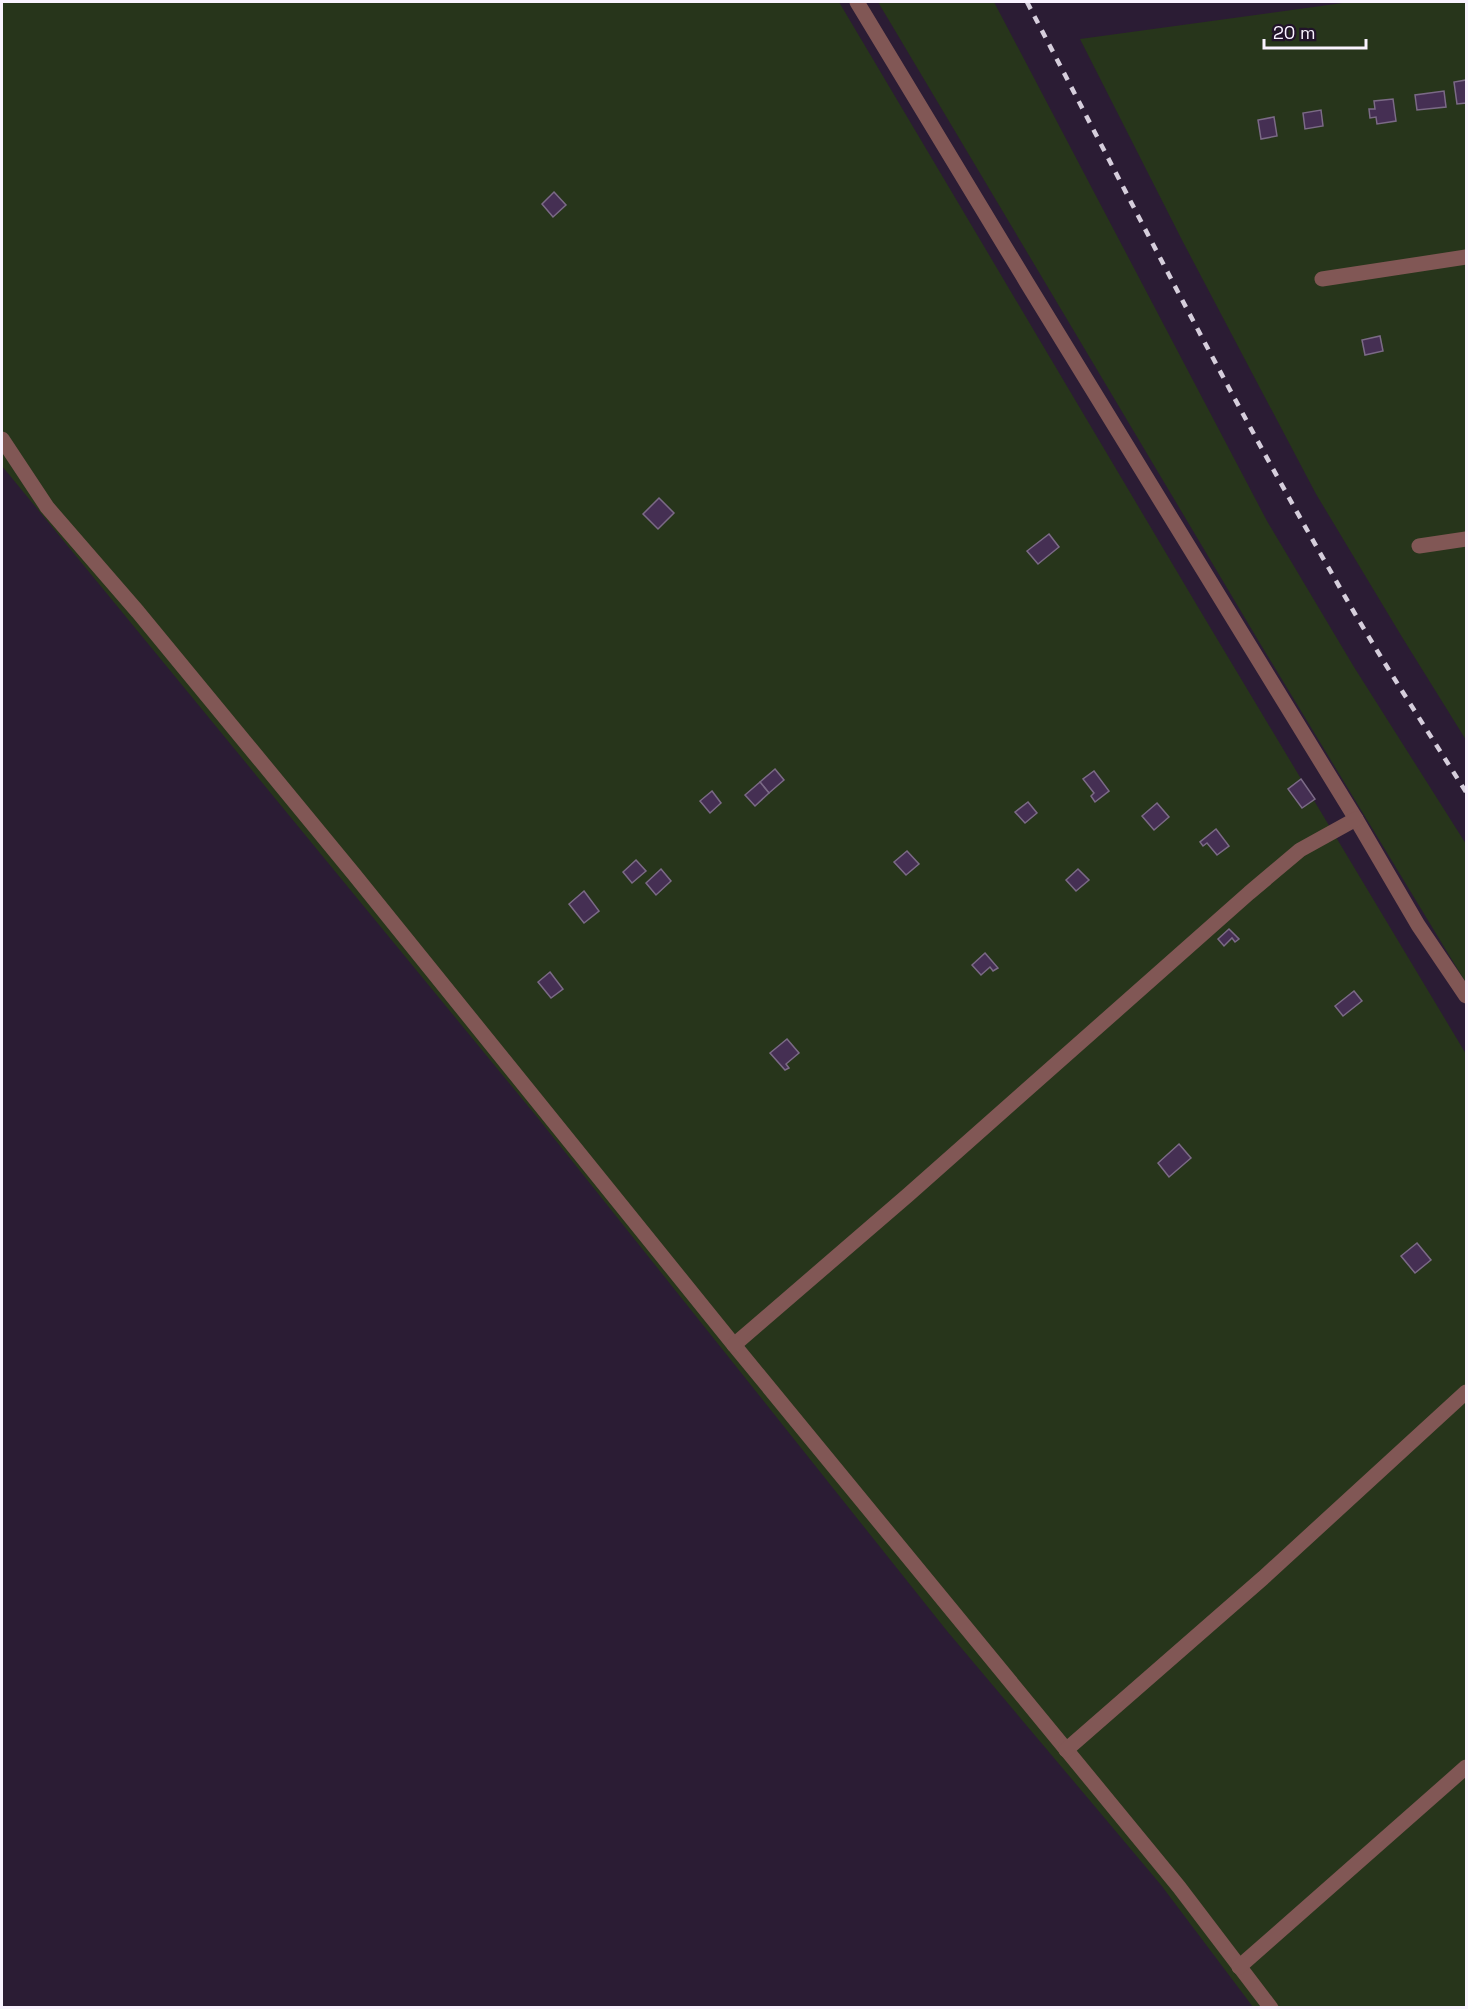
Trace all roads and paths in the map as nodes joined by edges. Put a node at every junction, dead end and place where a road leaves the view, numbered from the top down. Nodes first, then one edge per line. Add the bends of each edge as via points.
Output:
1 (857, 2) edge
2 (1467, 256) edge
3 (1322, 279) dead end
4 (2, 439) edge
5 (1467, 539) edge
6 (1419, 546) dead end
7 (1356, 819) junction
8 (1467, 996) edge
9 (734, 1345) junction
10 (1467, 1392) edge
11 (1066, 1750) junction
12 (1467, 1767) edge
13 (1239, 1967) junction
14 (1271, 2007) edge

1 - 7 lane
2 - 3 lane
4 - 9 lane via 47,507 331,846
5 - 6 lane
7 - 8 lane via 1418,925
7 - 9 lane via 1300,850 1266,878
9 - 11 lane
10 - 11 lane
11 - 13 lane
12 - 13 lane
13 - 14 lane

